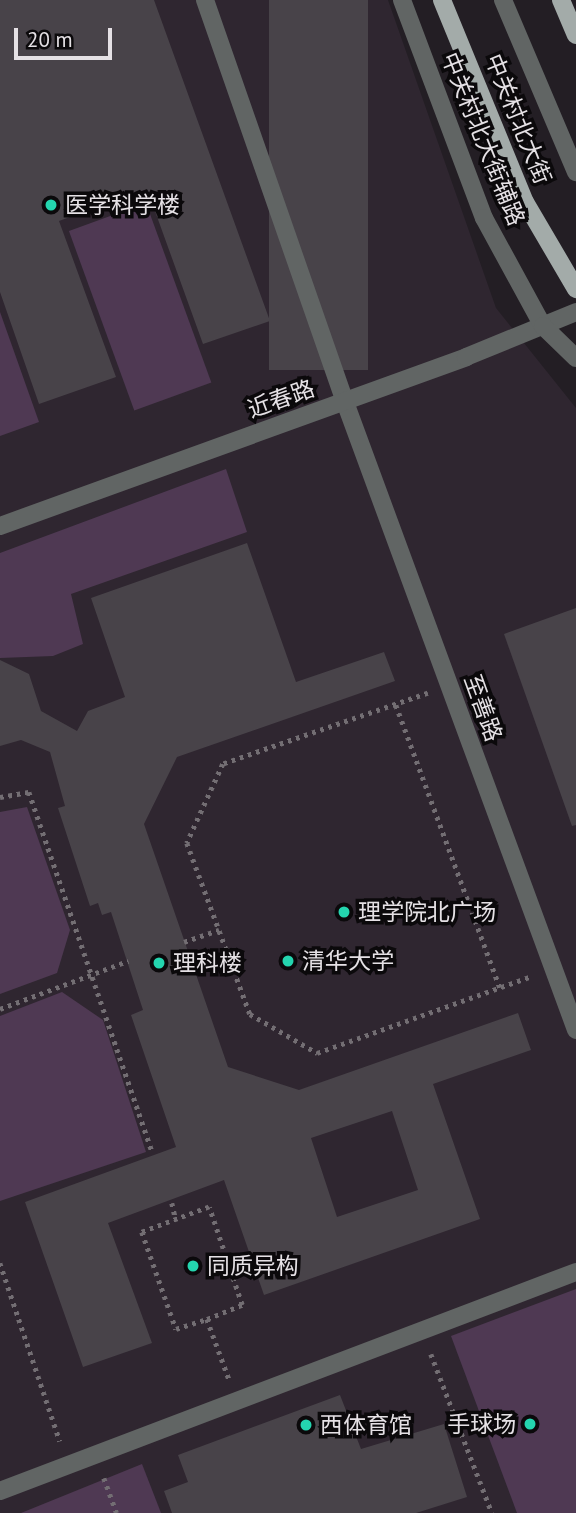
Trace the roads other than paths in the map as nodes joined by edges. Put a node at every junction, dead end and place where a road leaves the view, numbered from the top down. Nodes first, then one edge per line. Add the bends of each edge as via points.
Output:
1 (205, 0) edge
2 (402, 0) edge
3 (442, 0) edge
4 (503, 0) edge
5 (561, 0) edge
6 (576, 35) edge
7 (576, 172) edge
8 (576, 289) edge
9 (576, 313) edge
10 (543, 326) junction
11 (576, 358) edge
12 (345, 402) junction
13 (0, 526) edge
14 (576, 1030) edge
15 (576, 1272) edge
16 (0, 1491) edge

1 - 12 street, 至善路
2 - 10 street, 中关村北大街辅路 via 484,218
3 - 8 main road, 中关村北大街 via 525,202
4 - 7 street, 中关村北大街
5 - 6 main road
9 - 10 street, 近春路
10 - 11 street, 中关村北大街辅路
10 - 12 street, 近春路
12 - 13 street, 近春路
12 - 14 street, 至善路
15 - 16 street

